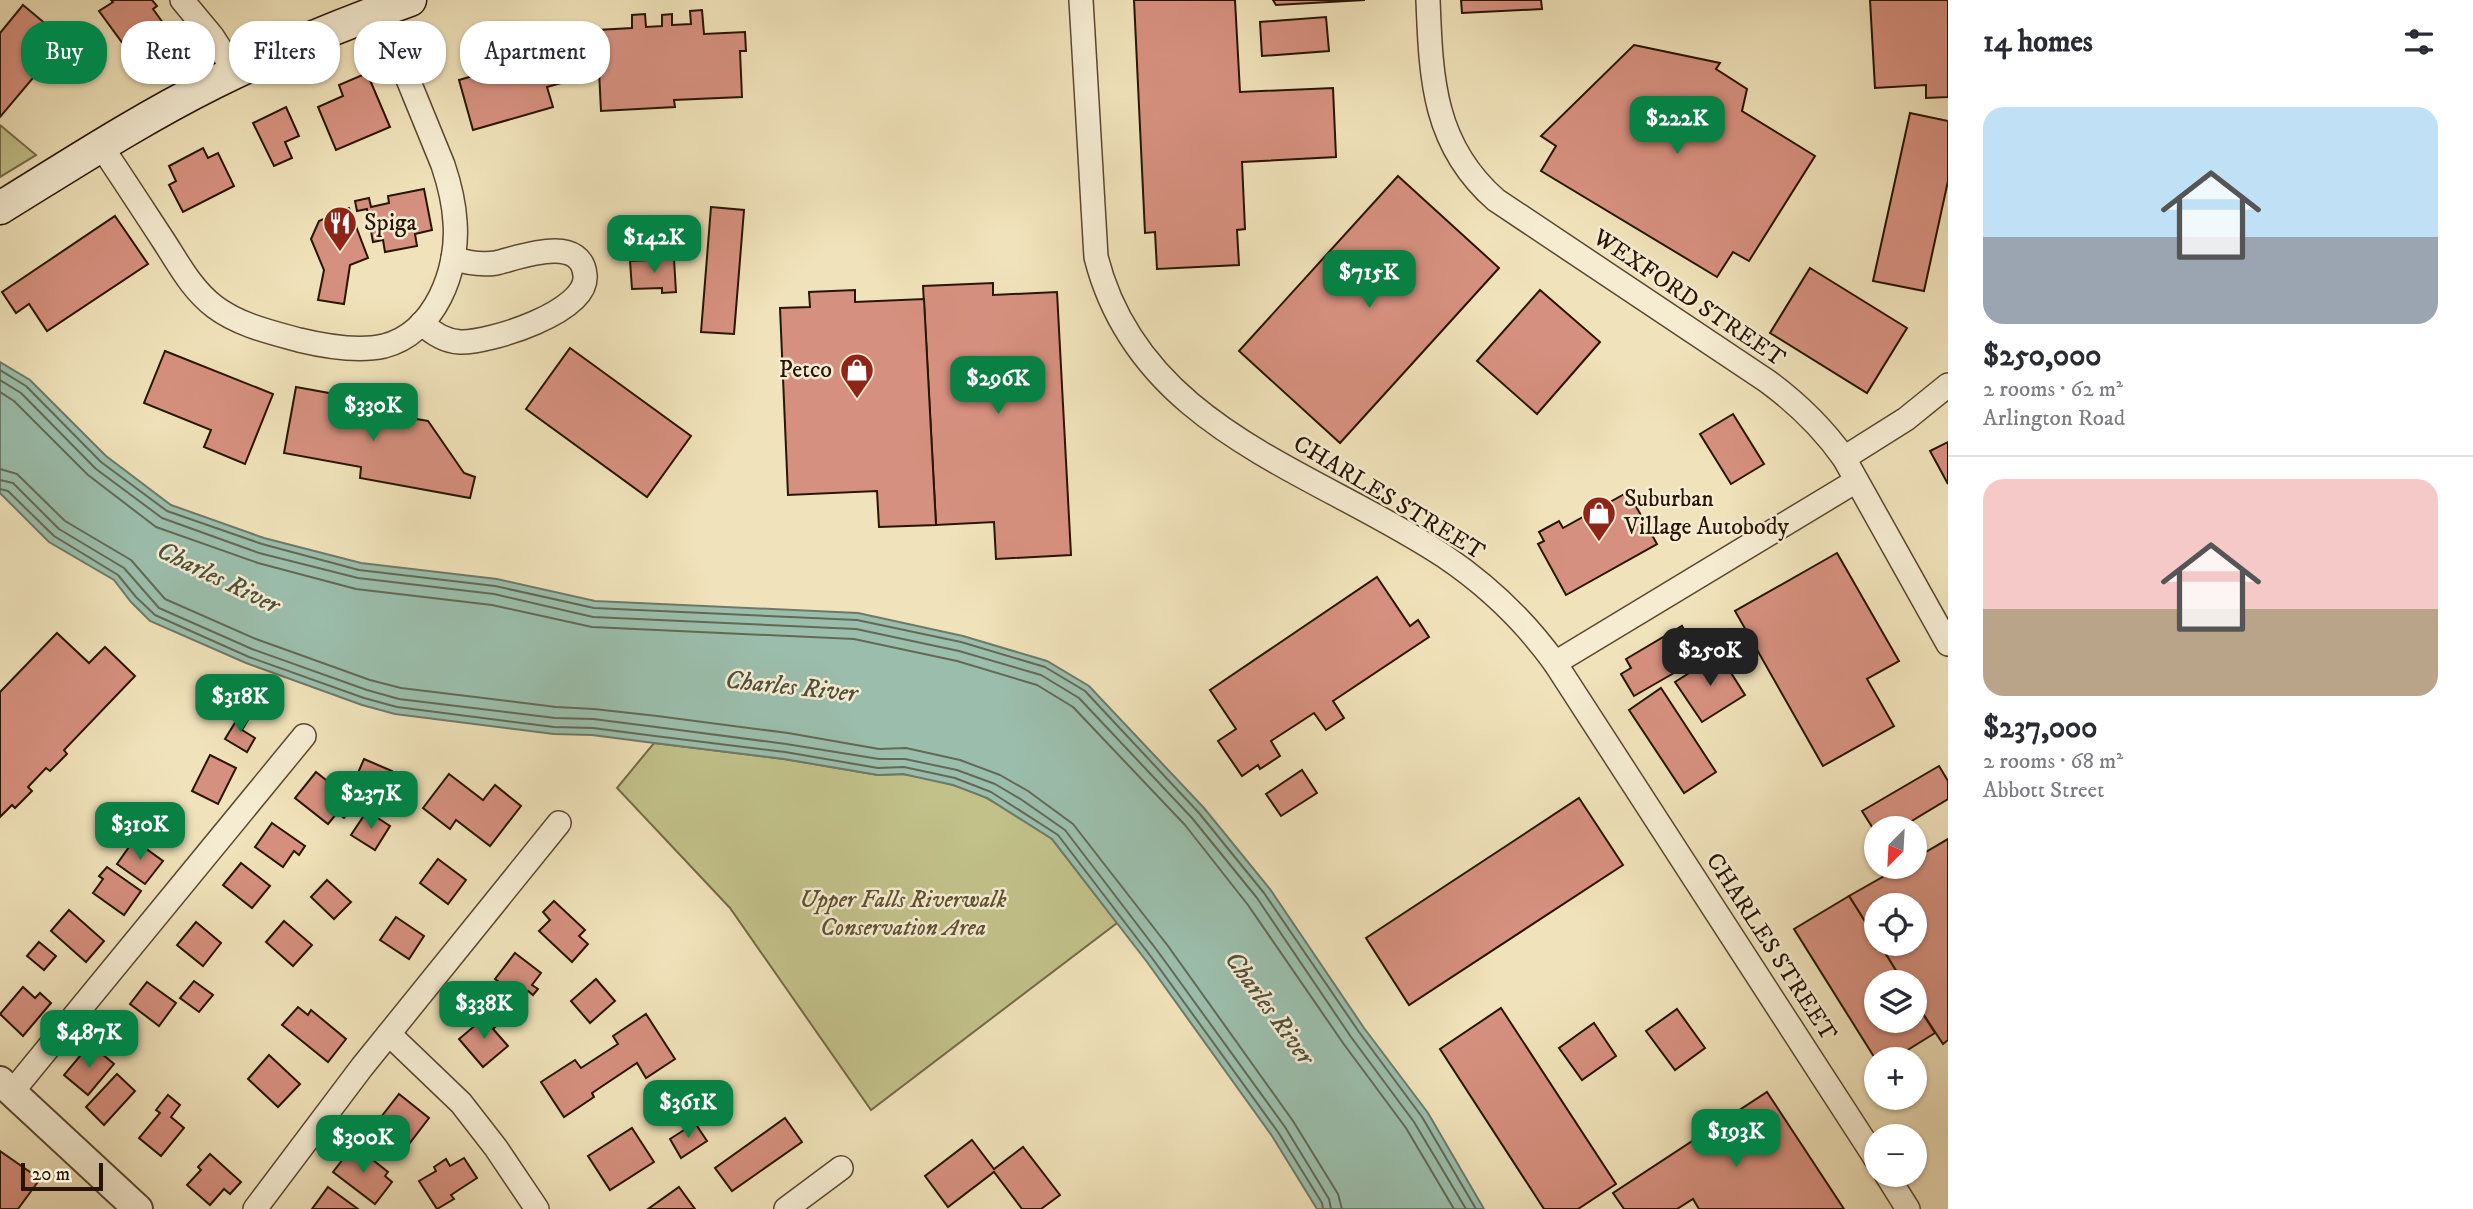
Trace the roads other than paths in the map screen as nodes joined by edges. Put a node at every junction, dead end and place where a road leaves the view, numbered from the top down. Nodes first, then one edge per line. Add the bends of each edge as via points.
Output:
1 (182, 0) edge
2 (1082, 0) edge
3 (1428, 0) edge
4 (395, 4) edge
5 (340, 26) edge
6 (229, 62) edge
7 (229, 76) edge
8 (101, 146) junction
9 (0, 208) edge
10 (453, 258) junction
11 (422, 323) junction
12 (1948, 385) edge
13 (1844, 458) junction
14 (1856, 481) junction
15 (1948, 644) edge
16 (1555, 663) junction
17 (304, 736) dead end
18 (559, 823) dead end
19 (389, 1034) junction
20 (6, 1086) edge
21 (1864, 1140) edge
22 (841, 1168) dead end
23 (1894, 1187) edge
24 (138, 1209) edge
25 (255, 1209) edge
26 (537, 1209) edge
27 (786, 1209) edge
28 (1908, 1209) edge

1 - 6 street
2 - 16 street, CHARLES STREET via 1096,257 1118,317 1143,355 1174,390 1213,423 1426,545 1473,578 1524,623
3 - 13 street, WEXFORD STREET via 1440,115 1453,148 1478,183 1496,200 1786,395 1818,424
4 - 5 main road
4 - 10 street via 428,127 449,184 456,223
7 - 8 main road
8 - 9 main road
8 - 11 street via 190,281 226,314 304,341 364,348 396,342
10 - 11 street via 442,294
10 - 11 street via 494,263 555,251 581,263 585,281 577,296 562,308 492,337 449,340
12 - 13 street via 1906,419
13 - 14 street, WEXFORD STREET
14 - 15 street, WEXFORD STREET
14 - 16 street
16 - 21 street, CHARLES STREET
17 - 20 street
18 - 19 street
19 - 25 street
19 - 26 street via 461,1103
20 - 24 street
22 - 27 street
23 - 28 street

